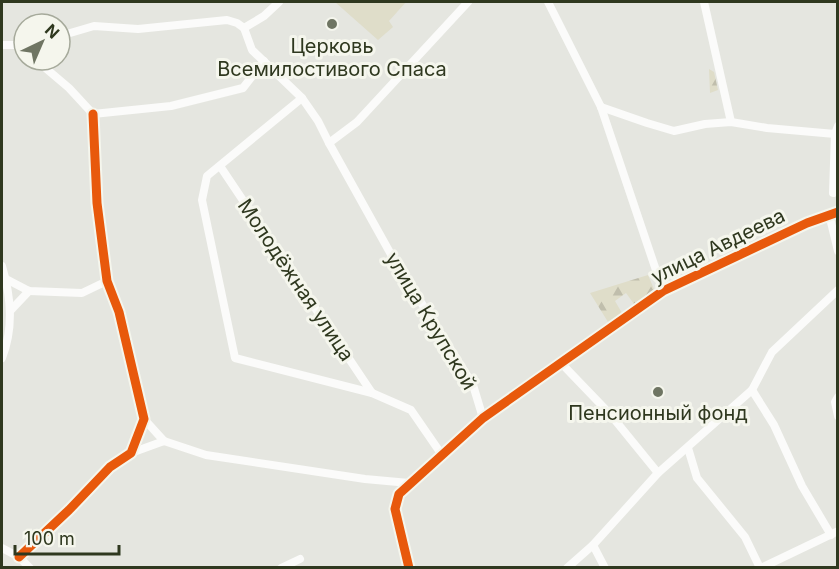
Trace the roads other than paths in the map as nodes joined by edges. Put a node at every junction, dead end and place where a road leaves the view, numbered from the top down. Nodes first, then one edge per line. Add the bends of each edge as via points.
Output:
1 (279, 2) edge
2 (468, 2) edge
3 (548, 2) edge
4 (704, 2) edge
5 (244, 28) junction
6 (72, 32) edge
7 (264, 61) junction
8 (50, 72) edge
9 (302, 98) junction
10 (601, 107) junction
11 (93, 114) junction
12 (731, 122) junction
13 (836, 130) edge
14 (329, 143) junction
15 (220, 166) junction
16 (833, 193) dead end
17 (833, 213) edge
18 (837, 251) edge
19 (2, 266) edge
20 (6, 279) junction
21 (107, 281) junction
22 (837, 290) edge
23 (29, 291) junction
24 (663, 291) junction
25 (10, 310) junction
26 (2, 358) edge
27 (561, 363) junction
28 (752, 390) junction
29 (372, 393) junction
30 (837, 397) edge
31 (837, 416) edge
32 (483, 417) junction
33 (144, 419) junction
34 (164, 441) junction
35 (688, 448) junction
36 (131, 453) junction
37 (442, 455) junction
38 (658, 473) junction
39 (409, 483) junction
40 (834, 533) edge
41 (593, 545) junction
42 (2, 548) edge
43 (19, 557) junction
44 (300, 559) dead end
45 (30, 567) edge
46 (281, 567) edge
47 (409, 567) edge
48 (567, 567) edge
49 (605, 567) edge
50 (761, 567) edge

1 - 5 street
2 - 14 street via 357,122
3 - 10 street
4 - 12 street
5 - 6 street via 226,20 138,28 94,26
5 - 7 street, улица Крупской via 252,50
7 - 9 street, улица Крупской
7 - 11 street via 243,88 171,106
8 - 11 street
9 - 14 street, улица Крупской
9 - 15 street, Молодёжная улица
10 - 12 street via 674,131
10 - 24 street
11 - 21 street via 97,203
12 - 13 street via 767,128
13 - 16 street
14 - 32 street, улица Крупской via 393,258 473,384
15 - 29 street, Молодёжная улица
15 - 29 street, Молодёжная улица via 207,176 202,200 235,358
17 - 18 street
17 - 24 street, улица Авдеева
19 - 20 street
20 - 23 street
20 - 25 street
21 - 23 street via 82,293
21 - 33 street via 119,312
22 - 28 street via 772,352
23 - 25 street
24 - 27 street, улица Авдеева
25 - 26 street
27 - 32 street
27 - 38 street via 610,414
28 - 35 street
28 - 40 street via 774,425 802,486
29 - 37 street, Молодёжная улица via 411,410
30 - 31 street
32 - 37 street
33 - 34 street
33 - 36 street
34 - 36 street
34 - 39 street via 206,455
35 - 38 street
35 - 50 street via 697,478 745,537
36 - 43 street via 110,467
37 - 39 street
38 - 41 street
39 - 47 street via 399,494 395,509
40 - 50 street
41 - 48 street
41 - 49 street
42 - 43 street
43 - 45 street
44 - 46 street

